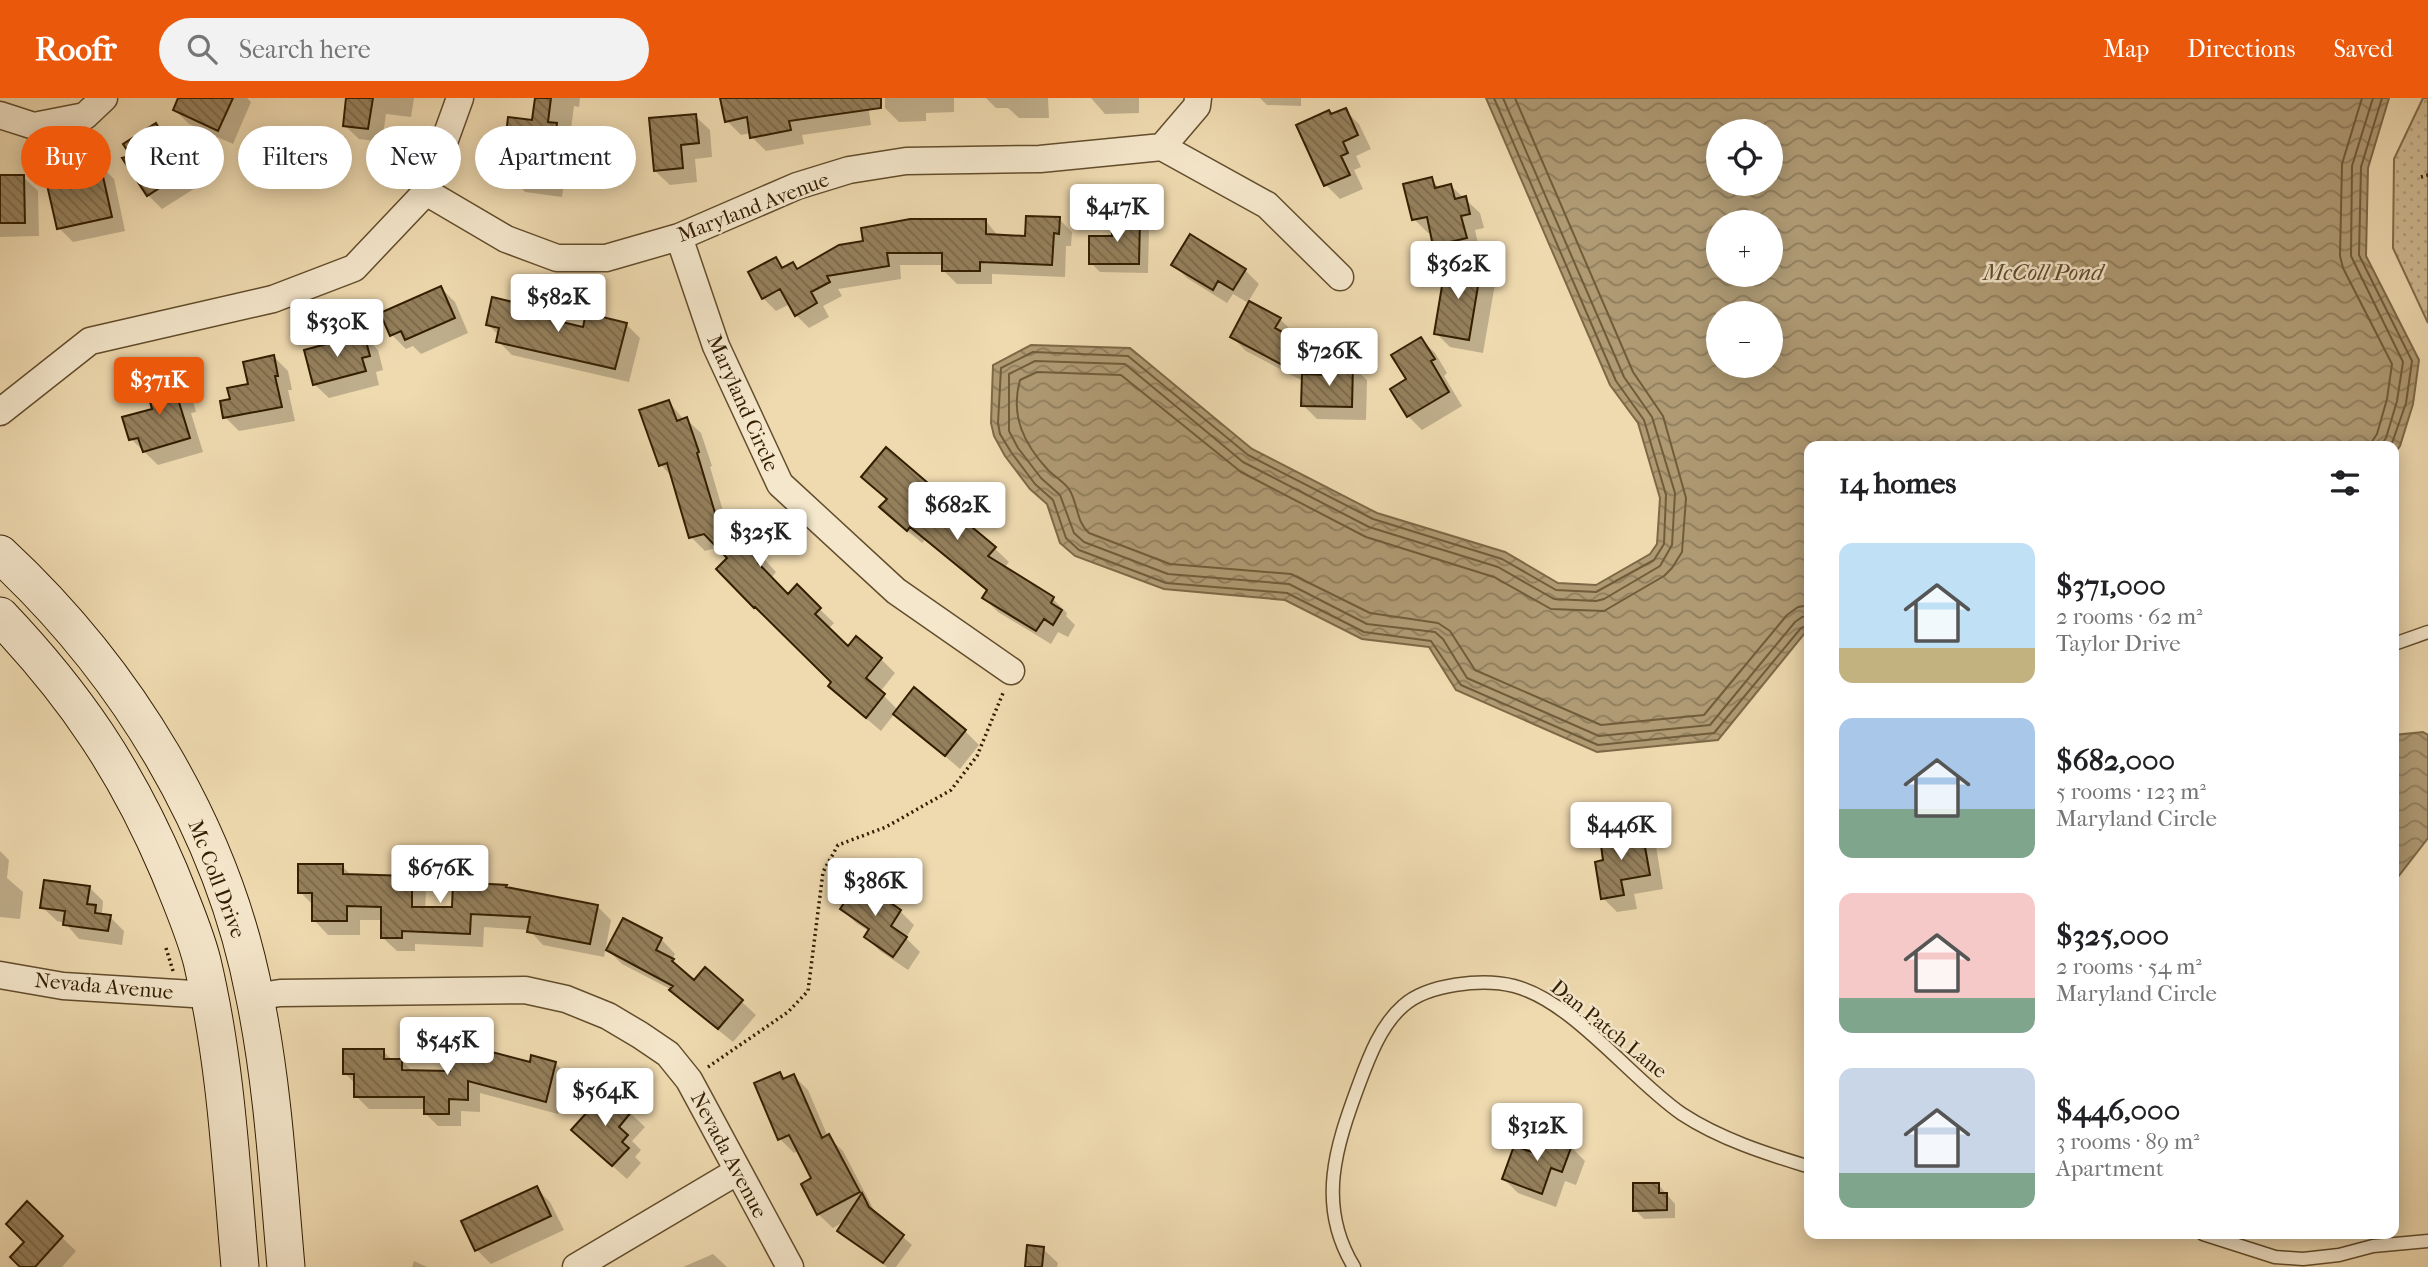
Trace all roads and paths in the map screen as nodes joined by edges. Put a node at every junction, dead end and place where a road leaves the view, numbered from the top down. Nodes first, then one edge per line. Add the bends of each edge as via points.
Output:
1 (104, 98) edge
2 (460, 98) edge
3 (1198, 98) edge
4 (0, 116) edge
5 (1162, 147) junction
6 (2428, 176) edge
7 (2421, 177) dead end
8 (426, 192) junction
9 (679, 237) junction
10 (1340, 277) dead end
11 (0, 412) edge
12 (0, 554) edge
13 (0, 616) edge
14 (2428, 632) edge
15 (2399, 642) edge
16 (1011, 671) joint
17 (166, 946) dead end
18 (0, 975) edge
19 (196, 994) junction
20 (255, 997) junction
21 (689, 1080) junction
22 (1804, 1165) edge
23 (738, 1171) junction
24 (2219, 1239) edge
25 (2428, 1241) edge
26 (240, 1267) edge
27 (286, 1267) edge
28 (576, 1267) edge
29 (790, 1267) edge
30 (1354, 1267) edge

1 - 4 street via 85,116 34,126
2 - 8 street
3 - 5 street via 1197,106
5 - 9 street, Maryland Avenue via 1040,159 906,162 849,170 797,186
5 - 10 street via 1267,205
6 - 7 path
8 - 9 street, Maryland Avenue via 506,239 557,258 606,258
8 - 11 street via 354,268 273,299 90,341
9 - 16 street, Maryland Circle via 716,346 780,484 896,591
12 - 20 main road, Mc Coll Drive via 91,651 147,730 197,824 230,904
13 - 19 main road, Mc Coll Drive via 54,675 112,757 150,828 201,959
14 - 15 lane
16 - 21 path via 977,755 951,790 886,827 838,845 823,872 808,991 788,1012
17 - 19 path via 168,959
18 - 19 street, Nevada Avenue via 63,986
19 - 26 main road, Mc Coll Drive via 225,1093
20 - 21 street, Nevada Avenue via 525,990 608,1016 668,1054
20 - 27 main road, Mc Coll Drive
21 - 23 street, Nevada Avenue
22 - 30 lane, Dan Patch Lane via 1738,1142 1682,1114 1537,994 1480,982 1418,994 1393,1016 1369,1056 1339,1137 1333,1197 1337,1227
23 - 28 street
23 - 29 street, Nevada Avenue
24 - 25 lane via 2275,1257 2302,1259

